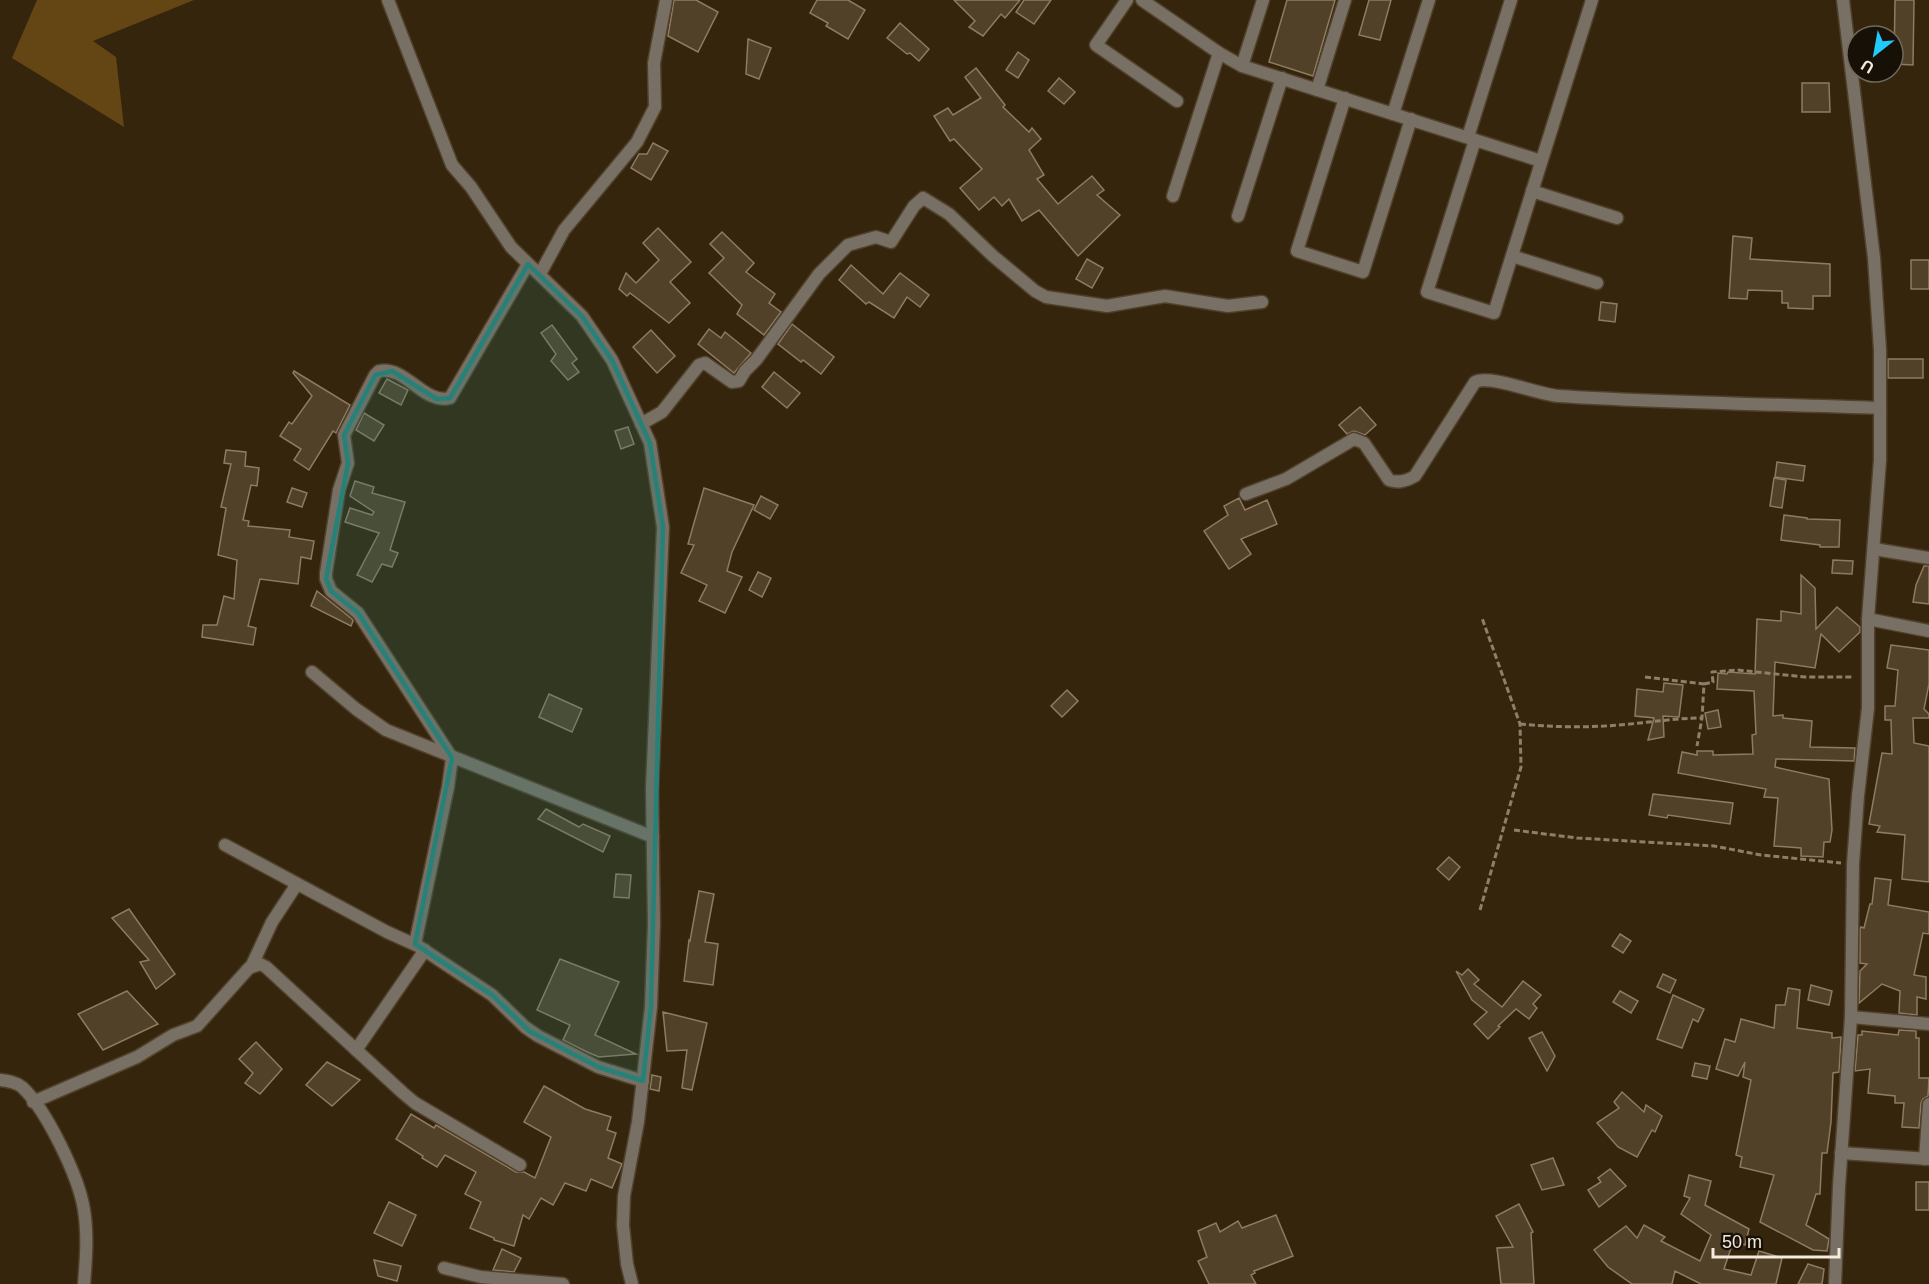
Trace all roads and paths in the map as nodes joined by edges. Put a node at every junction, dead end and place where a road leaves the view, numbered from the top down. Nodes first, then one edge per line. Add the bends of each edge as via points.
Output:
1 (388, 0) edge
2 (666, 0) edge
3 (1127, 0) edge
4 (1142, 0) edge
5 (1263, 0) edge
6 (1345, 0) edge
7 (1428, 0) edge
8 (1511, 0) edge
9 (1592, 0) edge
10 (1843, 0) edge
11 (1219, 53) junction
12 (1242, 66) junction
13 (1282, 78) junction
14 (1317, 90) junction
15 (1345, 98) junction
16 (1177, 101) dead end
17 (1393, 114) junction
18 (1411, 119) junction
19 (1471, 139) junction
20 (1542, 161) junction
21 (1532, 191) junction
22 (1173, 196) dead end
23 (1238, 216) dead end
24 (1617, 218) dead end
25 (1512, 256) junction
26 (528, 264) junction
27 (540, 274) junction
28 (1598, 283) dead end
29 (1262, 302) dead end
30 (1880, 408) junction
31 (641, 424) junction
32 (1246, 494) dead end
33 (1874, 549) junction
34 (1929, 558) edge
35 (1482, 618) dead end
36 (1868, 619) junction
37 (1929, 631) edge
38 (312, 672) dead end
39 (1645, 677) dead end
40 (1868, 677) junction
41 (1704, 684) junction
42 (1702, 718) junction
43 (1520, 724) junction
44 (1697, 746) dead end
45 (452, 758) junction
46 (1514, 830) dead end
47 (653, 837) junction
48 (225, 844) dead end
49 (1853, 864) junction
50 (297, 884) junction
51 (1480, 910) dead end
52 (420, 947) junction
53 (252, 965) junction
54 (1851, 1017) junction
55 (1929, 1024) edge
56 (356, 1050) junction
57 (0, 1080) edge
58 (643, 1081) junction
59 (33, 1102) junction
60 (1929, 1104) edge
61 (1841, 1153) junction
62 (1927, 1159) edge
63 (520, 1165) dead end
64 (444, 1268) dead end
65 (84, 1284) edge
66 (563, 1284) edge
67 (632, 1284) edge
68 (1835, 1284) edge

1 - 26 street via 452,165 511,248
2 - 27 street via 654,63 655,107 638,142 564,230
3 - 16 street via 1096,45
4 - 11 street
5 - 12 street
6 - 14 street
7 - 17 street
8 - 19 street
9 - 20 street
10 - 30 street via 1874,258
11 - 12 street
11 - 22 street
12 - 13 street
13 - 14 street
13 - 23 street
14 - 15 street
15 - 17 street
15 - 18 street via 1297,251 1363,272
17 - 18 street
18 - 19 street
19 - 20 street
19 - 25 street via 1427,292 1494,313
20 - 21 street
21 - 24 street
21 - 25 street
25 - 28 street
26 - 27 street
26 - 45 street via 450,398 437,399 392,371 379,370 344,435 348,463 339,490 326,573 328,585 358,613
27 - 31 street via 582,316 612,360
29 - 31 street via 1228,306 1165,296 1107,306 1046,297 993,256 949,214 923,198 891,242 876,237 848,244 819,274 739,381 732,382 705,363 699,365 662,412
30 - 32 street via 1556,396 1480,380 1414,476 1406,480 1392,481 1386,477 1364,443 1354,439 1286,479
30 - 33 street
31 - 47 street via 650,443 663,527
33 - 34 street
33 - 36 street
35 - 43 path
36 - 37 street
36 - 40 street
38 - 45 street via 386,730
39 - 41 path
40 - 41 path via 1805,678 1737,670 1712,672 1713,682
40 - 49 street
41 - 42 path
42 - 43 path via 1615,726
42 - 44 path
43 - 51 path via 1521,767
45 - 47 street
45 - 52 street
46 - 49 path via 1714,846
47 - 58 street via 651,1007
48 - 50 street
49 - 54 street
50 - 52 street
50 - 53 street via 272,922
52 - 56 street
52 - 58 street via 487,992 538,1036 598,1067
53 - 56 street via 266,967
53 - 59 street via 197,1026
54 - 55 street
54 - 61 street
56 - 63 street via 415,1103
57 - 59 street via 19,1085
58 - 67 street via 624,1196 623,1225
59 - 65 street via 65,1155 82,1197 86,1228
60 - 62 street
61 - 62 street
61 - 68 street
64 - 66 street via 481,1277

